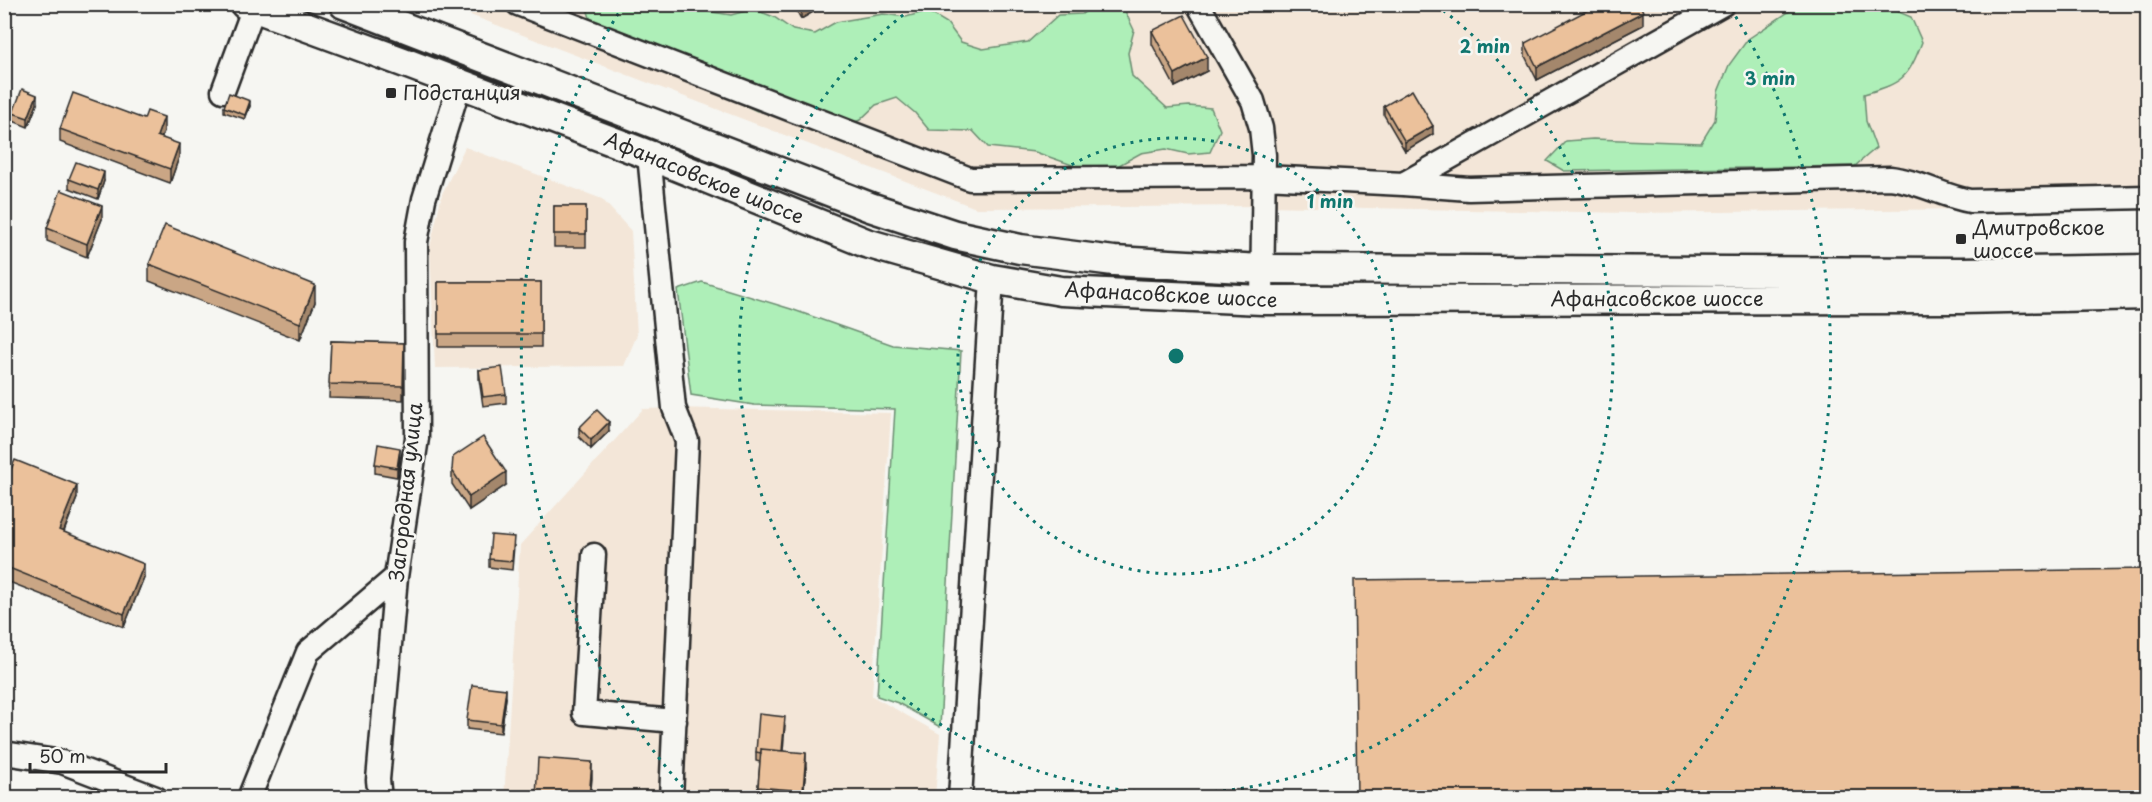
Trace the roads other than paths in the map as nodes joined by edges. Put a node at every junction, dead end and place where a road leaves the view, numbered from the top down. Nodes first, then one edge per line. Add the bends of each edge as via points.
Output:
1 (344, 4) edge
2 (518, 4) edge
3 (1198, 4) edge
4 (1723, 4) edge
5 (249, 6) edge
6 (460, 83) junction
7 (223, 91) dead end
8 (649, 155) junction
9 (1264, 177) junction
10 (1403, 184) junction
11 (2148, 197) edge
12 (2148, 268) edge
13 (1262, 269) junction
14 (992, 279) junction
15 (2148, 296) edge
16 (1262, 300) junction
17 (594, 555) dead end
18 (396, 577) junction
19 (675, 721) junction
20 (4, 753) edge
21 (156, 798) edge
22 (249, 798) edge
23 (380, 798) edge
24 (671, 798) edge
25 (960, 798) edge

1 - 13 main road, Афанасовское шоссе via 870,207 955,235 1020,249 1113,261
2 - 9 street via 970,179
3 - 9 street via 1253,101 1261,128
4 - 10 street
5 - 6 main road, Афанасовское шоссе
5 - 7 street
6 - 8 main road, Афанасовское шоссе
6 - 18 street, Загородная улица via 424,199 416,242 417,438
8 - 14 main road, Афанасовское шоссе via 866,243
8 - 19 street via 674,408 687,441
9 - 10 street
9 - 13 street
10 - 11 street via 1469,189 1890,178 1909,180 1970,201
12 - 13 main road, Афанасовское шоссе via 1961,272
13 - 16 street
14 - 16 main road, Афанасовское шоссе via 1061,291
14 - 25 street
15 - 16 main road, Афанасовское шоссе
17 - 19 street via 584,713
18 - 22 street via 308,652
18 - 23 street, Загородная улица via 378,780
19 - 24 street
20 - 21 street via 62,762

